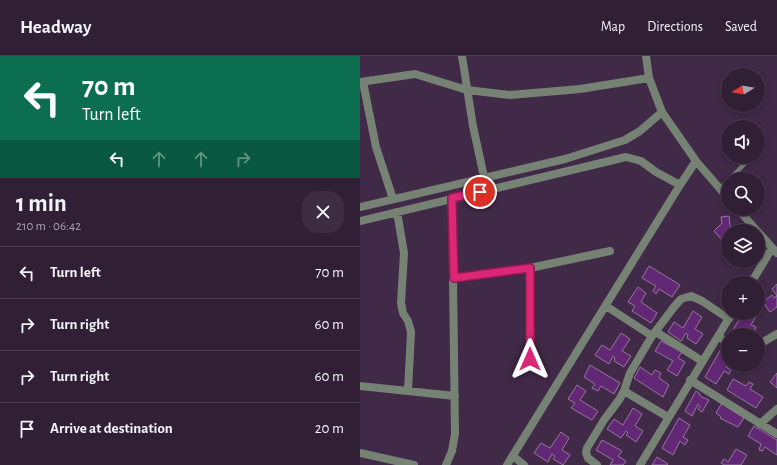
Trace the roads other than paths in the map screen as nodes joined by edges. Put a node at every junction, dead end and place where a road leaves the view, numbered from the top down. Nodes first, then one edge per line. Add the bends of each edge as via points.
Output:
1 (462, 56) edge
2 (646, 56) edge
3 (650, 78) junction
4 (362, 82) edge
5 (468, 90) junction
6 (662, 112) junction
7 (696, 161) junction
8 (744, 164) edge
9 (737, 172) edge
10 (484, 177) junction
11 (680, 185) junction
12 (720, 189) edge
13 (423, 192) junction
14 (452, 198) junction
15 (393, 199) junction
16 (427, 204) junction
17 (360, 207) edge
18 (397, 212) junction
19 (744, 216) edge
20 (360, 221) edge
21 (751, 224) edge
22 (765, 240) edge
23 (610, 251) dead end
24 (775, 251) edge
25 (530, 268) junction
26 (756, 276) edge
27 (454, 278) junction
28 (606, 306) junction
29 (721, 311) edge
30 (728, 320) edge
31 (654, 334) junction
32 (777, 334) edge
33 (718, 336) junction
34 (721, 338) edge
35 (765, 341) edge
36 (530, 359) dead end
37 (702, 362) junction
38 (690, 380) junction
39 (360, 386) edge
40 (408, 390) junction
41 (624, 391) junction
42 (455, 396) junction
43 (777, 409) edge
44 (668, 417) junction
45 (760, 424) junction
46 (777, 434) edge
47 (360, 455) edge
48 (513, 456) junction
49 (414, 465) edge
50 (446, 465) edge
51 (507, 465) edge
52 (524, 465) edge
53 (597, 465) edge
54 (640, 465) edge

1 - 5 street
2 - 3 street
3 - 5 street via 543,93 510,95
3 - 6 street
4 - 5 street via 415,74
4 - 15 street via 376,147
5 - 10 street
6 - 7 street
6 - 10 street via 625,140 564,159
7 - 11 street
7 - 12 street
8 - 9 lane
10 - 13 street
11 - 14 street via 641,161 626,157
11 - 28 street
13 - 15 street
13 - 16 street
14 - 16 street
14 - 27 street
15 - 17 street
16 - 18 street
18 - 20 street
18 - 40 street via 404,253 401,303 411,332
19 - 21 street
22 - 24 street
23 - 25 street
24 - 26 street
25 - 27 street
25 - 36 street
27 - 42 street
28 - 31 street
28 - 48 street
29 - 31 street via 691,296 681,299
30 - 33 street
31 - 37 street
31 - 41 street via 630,373
32 - 35 street
33 - 34 street
33 - 37 street
37 - 38 street
38 - 44 street
38 - 45 street
39 - 40 street
40 - 42 street
41 - 44 street
41 - 53 street via 587,448 588,458
42 - 50 street via 455,434
43 - 45 street
44 - 54 street
45 - 46 street
47 - 49 street
48 - 51 street
48 - 52 street

